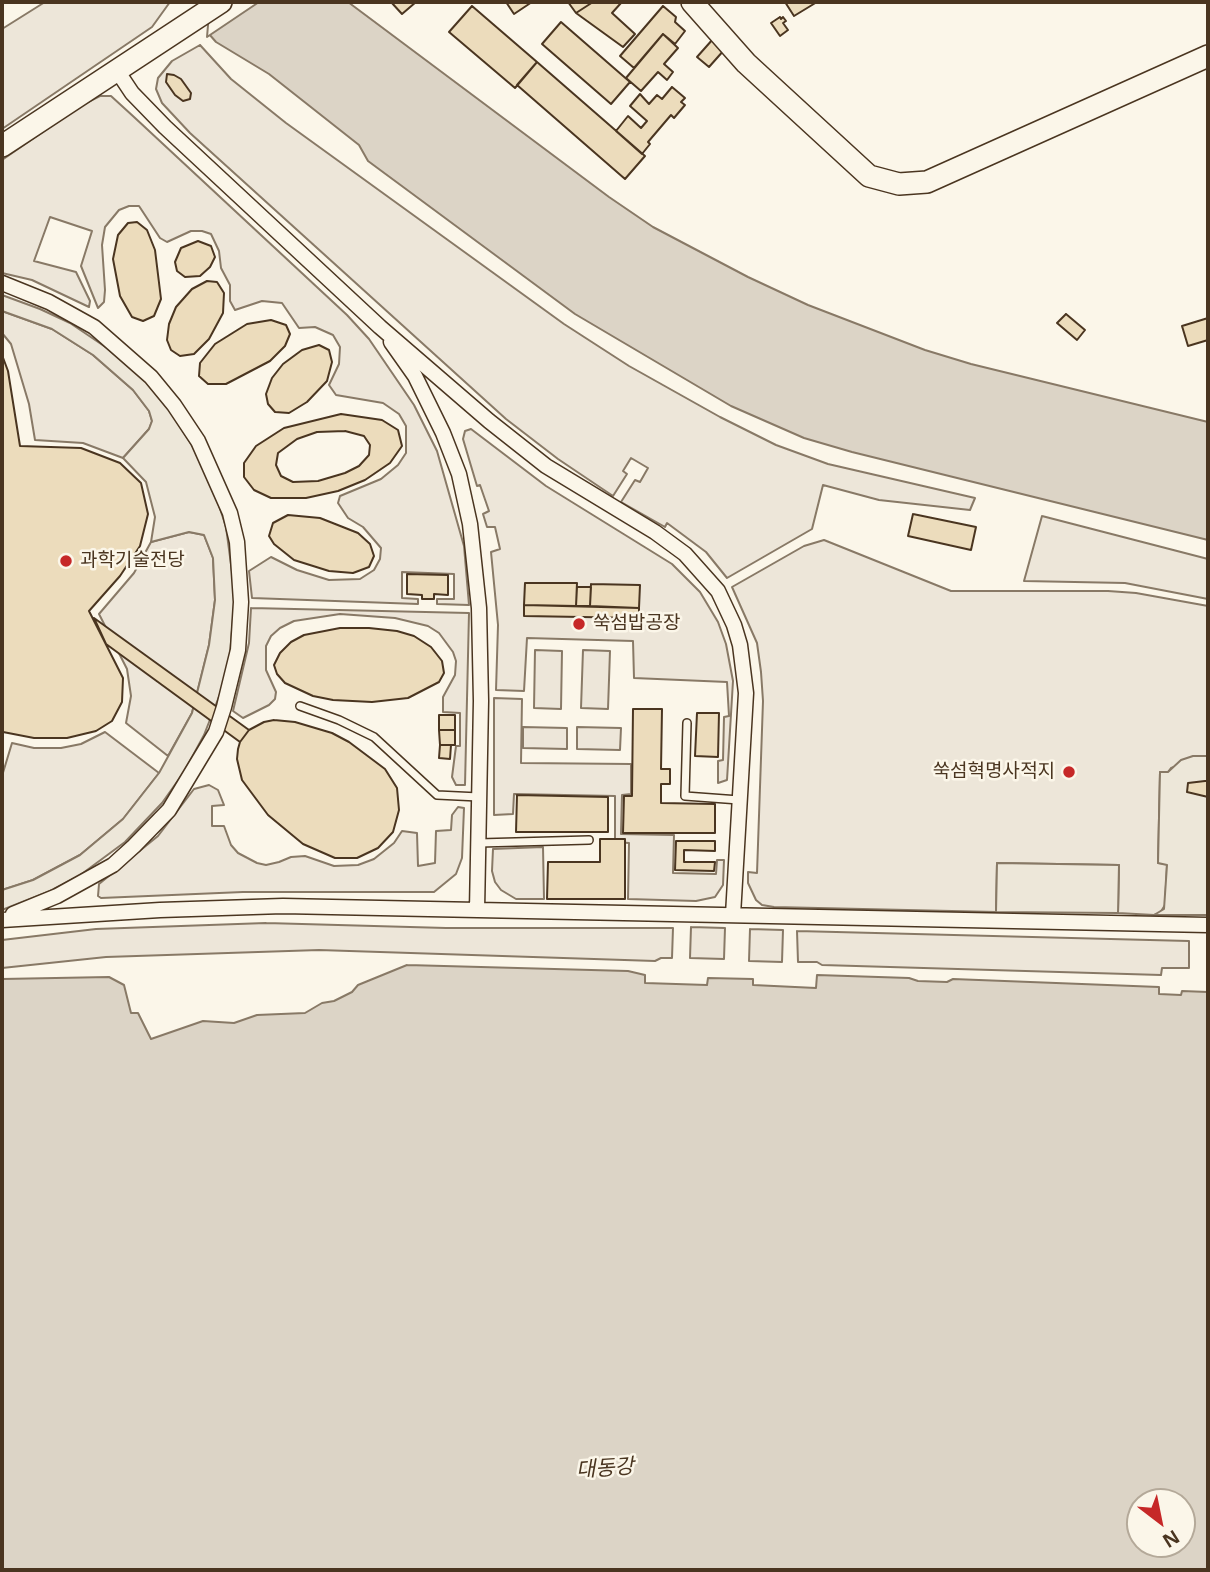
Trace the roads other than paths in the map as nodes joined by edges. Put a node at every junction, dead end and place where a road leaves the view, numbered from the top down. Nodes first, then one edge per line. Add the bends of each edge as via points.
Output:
1 (221, 2) edge
2 (692, 2) edge
3 (1208, 56) edge
4 (116, 69) junction
5 (2, 146) edge
6 (2, 283) edge
7 (380, 327) junction
8 (300, 706) dead end
9 (687, 723) dead end
10 (479, 797) junction
11 (740, 800) junction
12 (589, 840) dead end
13 (478, 843) junction
14 (477, 911) junction
15 (733, 915) junction
16 (2, 920) edge
17 (1208, 925) edge

1 - 4 street
2 - 3 street via 746,64 869,176 899,184 927,182
4 - 5 street
4 - 7 street via 165,127
6 - 16 street via 94,327 151,377 174,405 198,441 230,513 240,571 241,622 231,682 216,732 169,810 97,875
7 - 10 street via 432,407 466,500 479,608
7 - 11 street via 546,466 685,554 718,591 734,625 745,667
8 - 10 lane via 373,737 437,795
9 - 11 lane via 685,796
10 - 13 street
11 - 15 street
12 - 13 lane
13 - 14 street
14 - 15 street
14 - 16 street via 283,906
15 - 17 street

